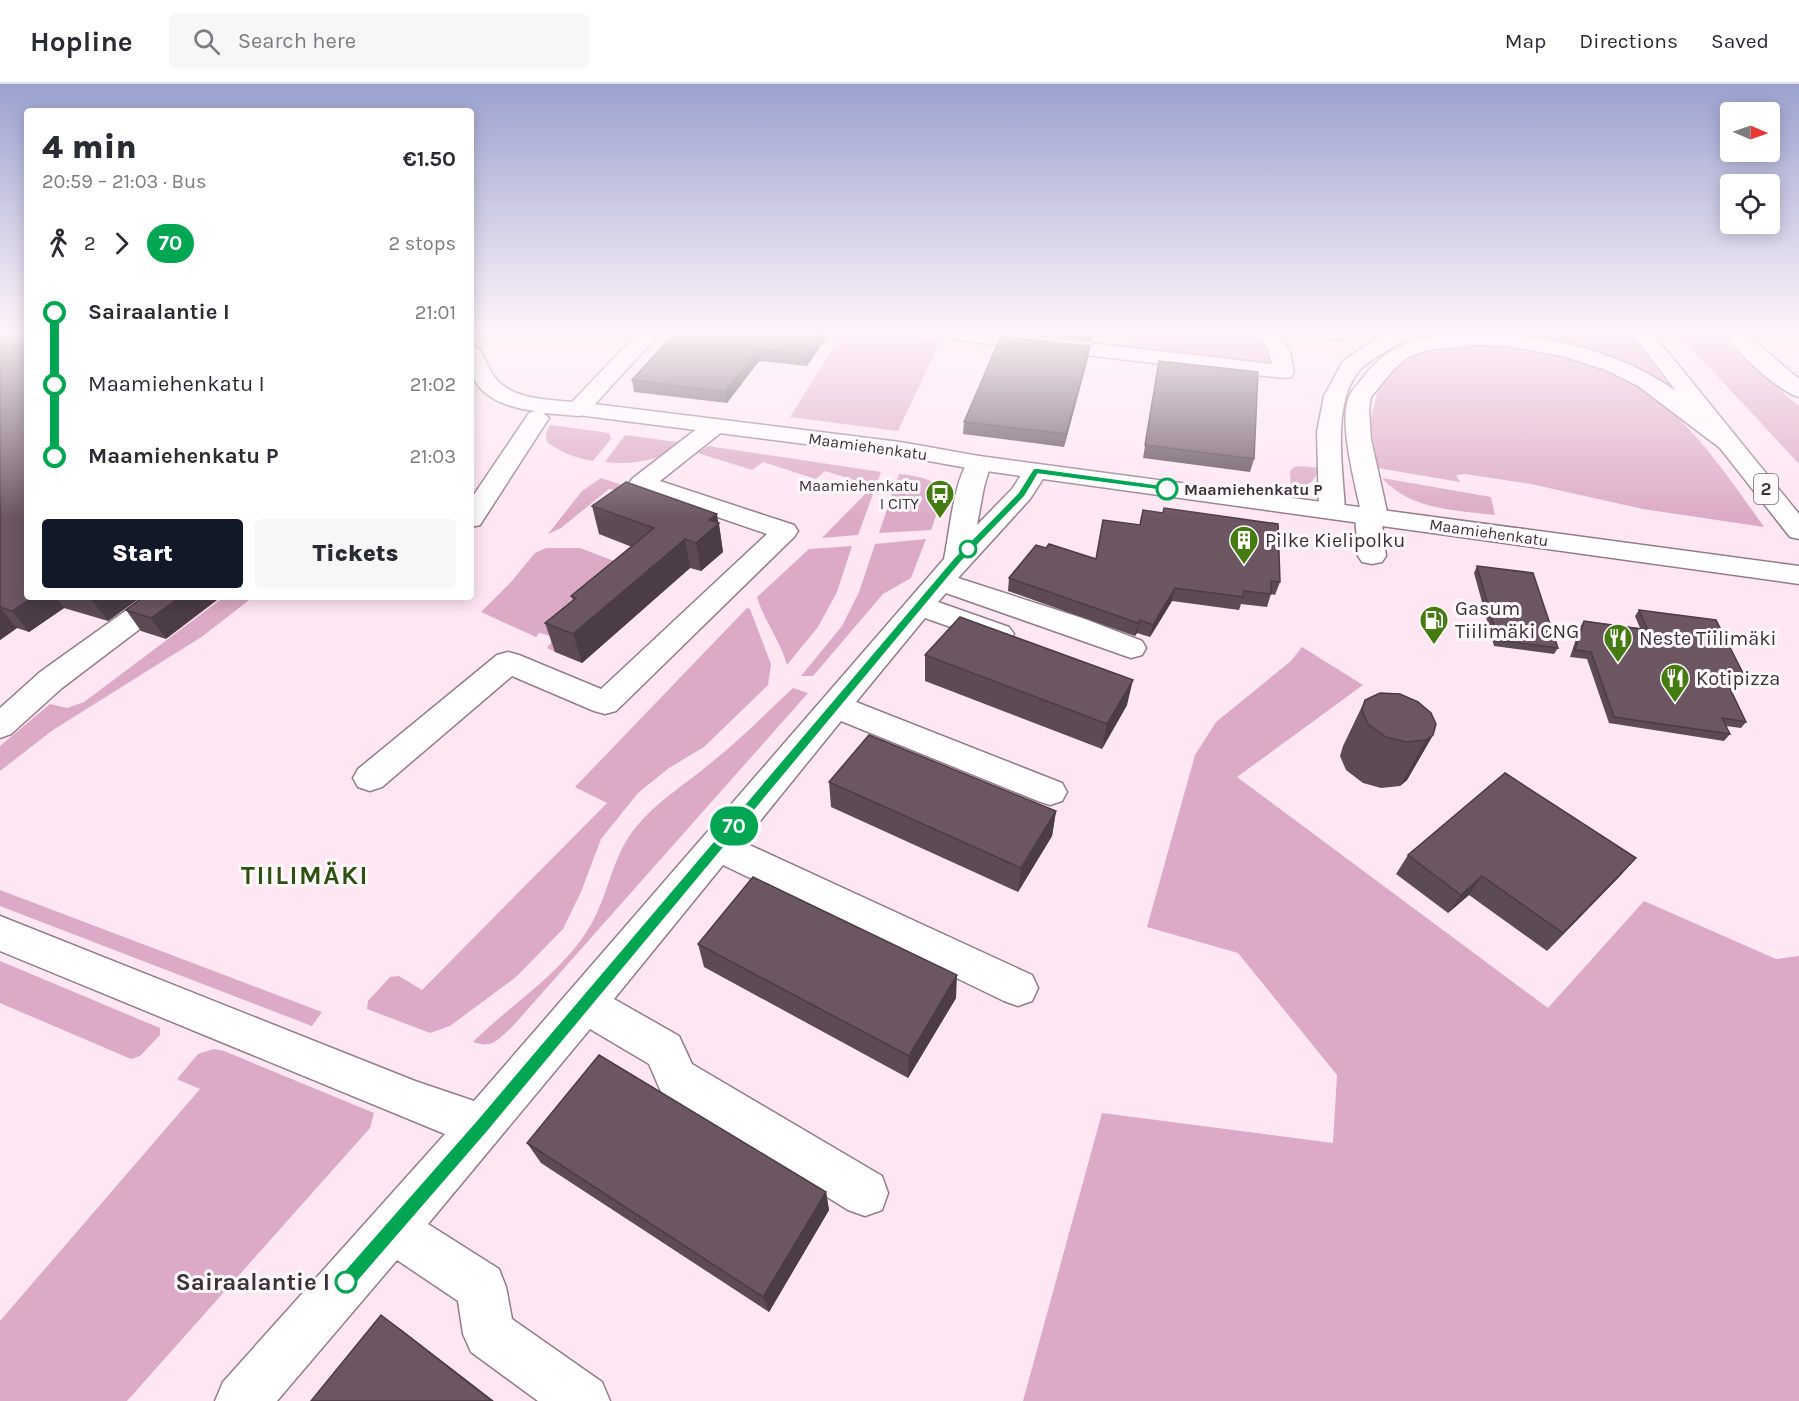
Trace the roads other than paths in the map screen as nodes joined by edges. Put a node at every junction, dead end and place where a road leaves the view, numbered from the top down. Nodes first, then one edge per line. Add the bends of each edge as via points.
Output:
1 (503, 395) edge
2 (591, 395) edge
3 (1335, 395) edge
4 (1362, 395) edge
5 (1665, 395) edge
6 (1692, 395) edge
7 (1713, 395) edge
8 (578, 409) junction
9 (536, 411) junction
10 (715, 426) junction
11 (1734, 447) junction
12 (979, 463) junction
13 (1036, 471) junction
14 (1799, 498) edge
15 (1332, 510) junction
16 (474, 514) edge
17 (1371, 515) junction
18 (1799, 531) edge
19 (1372, 556) dead end
20 (1799, 575) edge
21 (938, 583) junction
22 (160, 600) edge
23 (1022, 642) edge
24 (1131, 648) dead end
25 (835, 706) junction
26 (0, 726) edge
27 (370, 778) dead end
28 (1050, 792) dead end
29 (717, 846) junction
30 (0, 933) edge
31 (1018, 988) dead end
32 (584, 1003) junction
33 (482, 1125) junction
34 (865, 1193) dead end
35 (393, 1228) junction
36 (242, 1401) edge
37 (583, 1401) edge

1 - 9 main road, Maamiehenkatu
2 - 8 main road
3 - 15 main road via 1329,432
4 - 17 main road via 1358,435
5 - 11 main road
6 - 11 main road, 2
7 - 14 main road, 2
8 - 9 main road, Maamiehenkatu
8 - 10 main road, Maamiehenkatu
9 - 16 main road
10 - 12 main road, Maamiehenkatu
10 - 27 main road via 642,483 785,531 605,703 508,662
11 - 18 main road, 2
12 - 13 main road, Maamiehenkatu
12 - 21 main road
13 - 15 main road, Maamiehenkatu
13 - 21 main road via 1021,494
15 - 17 main road, Maamiehenkatu
17 - 19 main road
17 - 20 main road, Maamiehenkatu
21 - 23 main road
21 - 24 main road
21 - 25 main road
22 - 26 main road via 51,680
25 - 28 main road
25 - 29 main road
29 - 31 main road
29 - 32 main road
30 - 33 main road
32 - 33 main road
32 - 34 main road via 664,1050 676,1079
33 - 35 main road
35 - 36 main road
35 - 37 main road via 481,1287 489,1334

